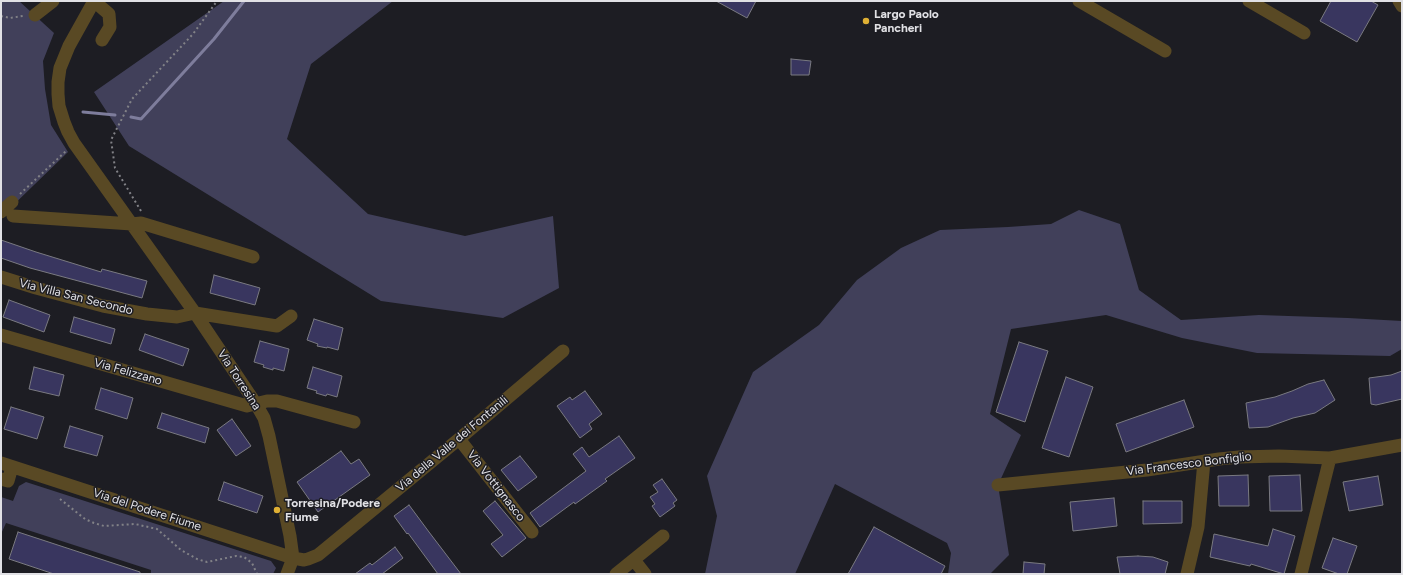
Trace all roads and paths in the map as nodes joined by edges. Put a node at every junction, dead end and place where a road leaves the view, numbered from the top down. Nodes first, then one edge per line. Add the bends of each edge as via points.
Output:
1 (53, 1) edge
2 (94, 1) edge
3 (217, 1) edge
4 (1079, 1) edge
5 (1249, 1) edge
6 (1399, 1) edge
7 (1402, 6) edge
8 (35, 15) joint
9 (1, 16) edge
10 (1304, 33) dead end
11 (102, 40) dead end
12 (1165, 51) dead end
13 (74, 143) junction
14 (12, 202) joint
15 (7, 214) edge
16 (136, 224) junction
17 (252, 257) dead end
18 (1, 277) edge
19 (195, 313) junction
20 (291, 316) dead end
21 (1, 335) edge
22 (563, 351) dead end
23 (256, 404) junction
24 (354, 422) dead end
25 (460, 439) junction
26 (1402, 445) edge
27 (1330, 458) junction
28 (1204, 461) junction
29 (7, 465) edge
30 (1, 479) edge
31 (998, 485) dead end
32 (60, 498) dead end
33 (532, 532) dead end
34 (663, 536) dead end
35 (293, 558) junction
36 (634, 560) junction
37 (257, 574) edge
38 (287, 574) edge
39 (616, 574) edge
40 (645, 574) edge
41 (1187, 574) edge
42 (1301, 574) edge

1 - 8 street
2 - 11 street via 109,14 110,27
2 - 13 street, Via Torresina via 65,55 58,82 58,100 62,116
3 - 16 path via 193,34 132,99 112,140 115,168 141,211
4 - 12 street
5 - 10 street
6 - 7 street
8 - 9 path via 10,18
13 - 14 path
13 - 16 street, Via Torresina
14 - 15 street
15 - 16 street
16 - 17 street
16 - 19 street, Via Torresina
18 - 19 street, Via Villa San Secondo via 103,306 177,317
19 - 20 street, Via Villa San Secondo via 277,326
19 - 23 street, Via Torresina
21 - 23 street, Via Felizzano via 247,406
22 - 25 street, Via della Valle dei Fontanili
23 - 24 street, Via Felizzano via 277,402
23 - 35 street, Via Torresina via 267,429
25 - 33 street, Via Vottignasco
25 - 35 street, Via della Valle dei Fontanili via 318,555 306,560
26 - 27 street, Via Francesco Bonfiglio
27 - 28 street, Via Francesco Bonfiglio via 1256,456
27 - 42 street
28 - 31 street, Via Francesco Bonfiglio via 1146,470
28 - 41 street via 1198,527
29 - 30 street via 8,481
29 - 35 street, Via del Podere Fiume
32 - 37 path via 85,519 94,523 104,526 135,524 157,529 181,550 197,559 208,562 236,556 252,563
34 - 36 street
35 - 38 street
36 - 39 street
36 - 40 street

